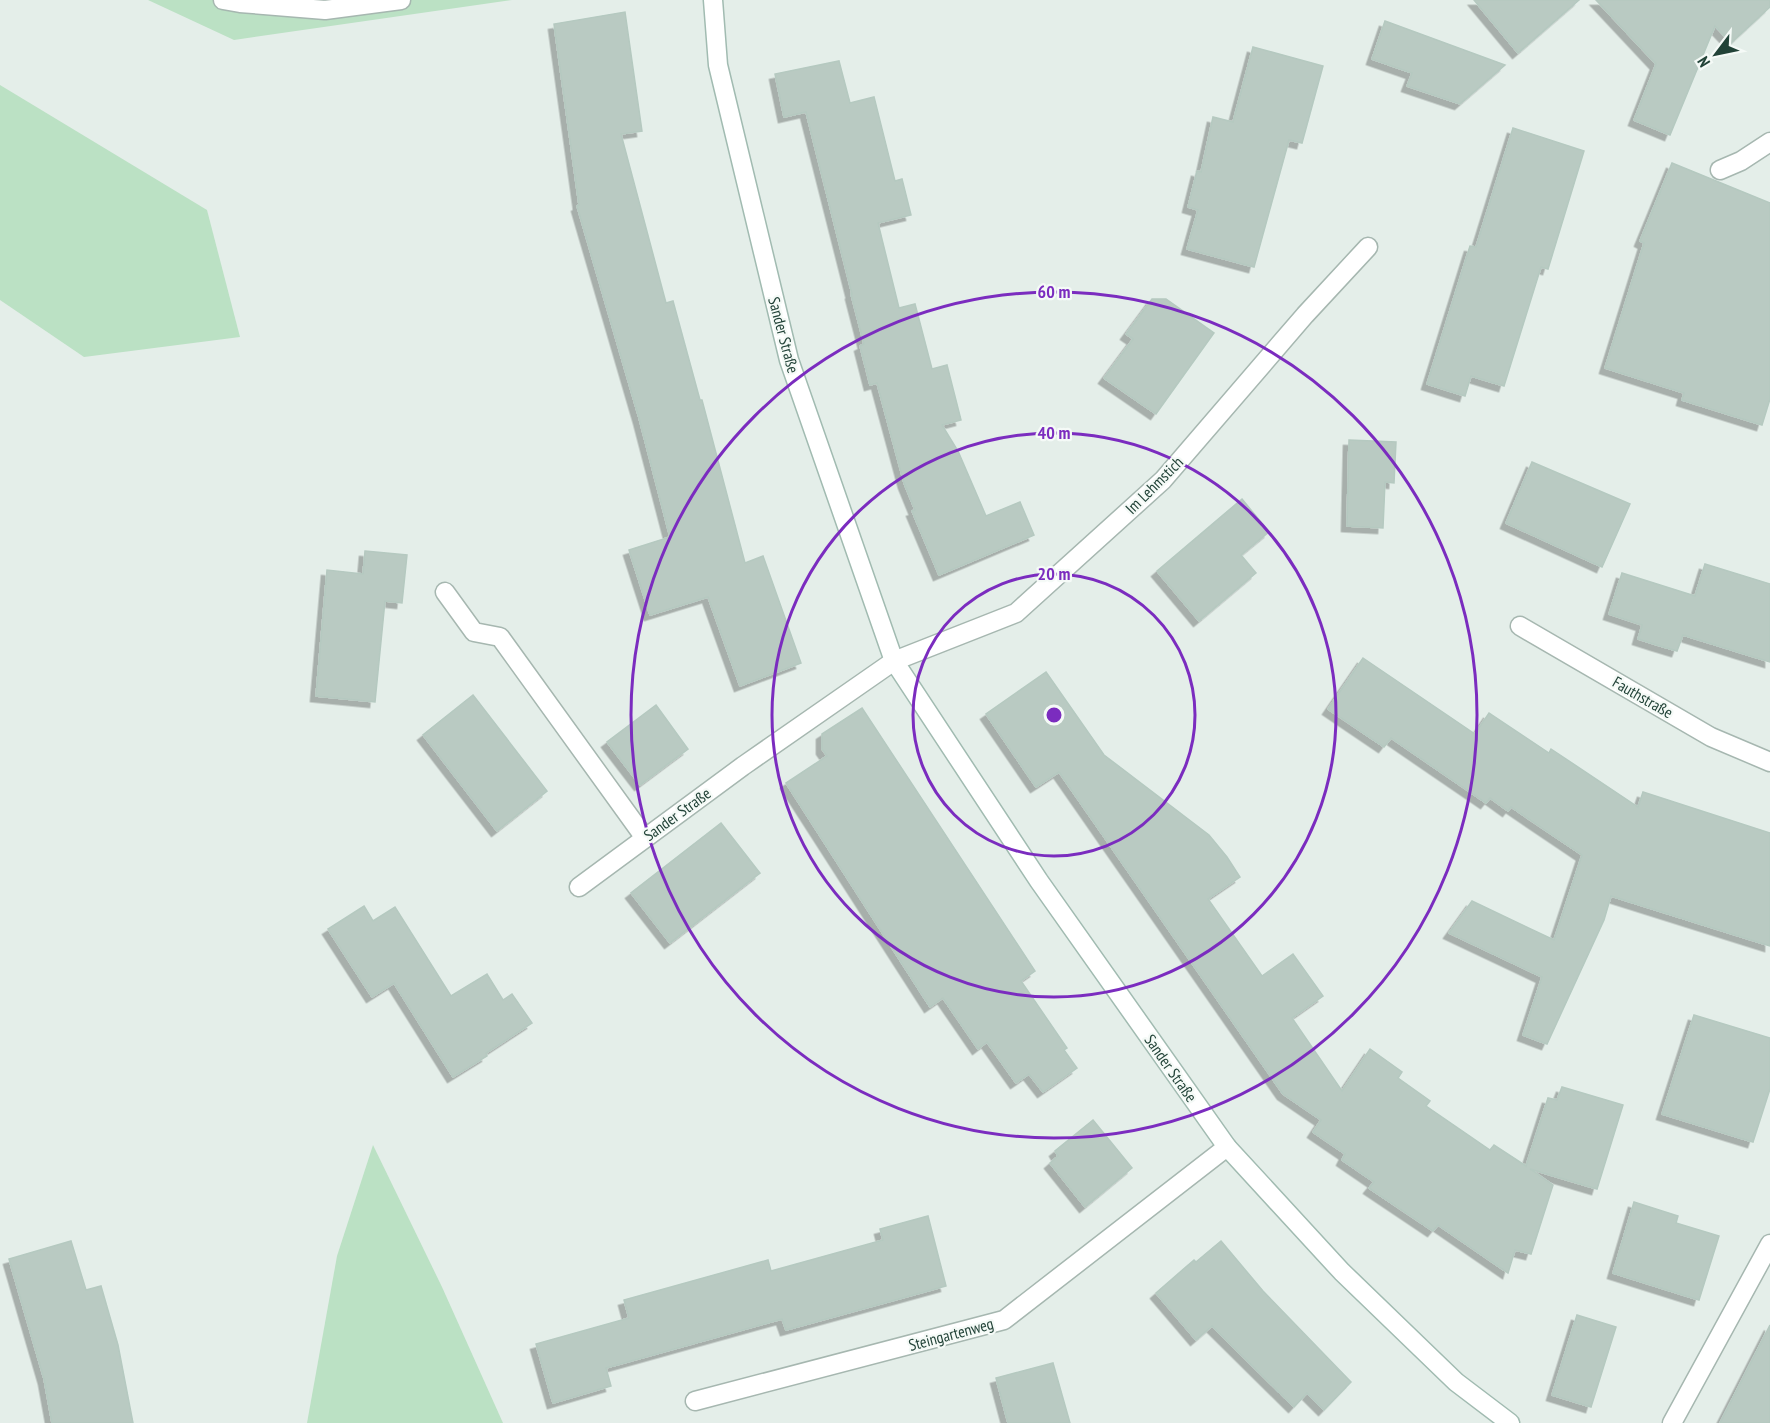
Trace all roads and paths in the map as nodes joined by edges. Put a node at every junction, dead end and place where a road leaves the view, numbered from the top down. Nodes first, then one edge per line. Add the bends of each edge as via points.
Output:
1 (223, 0) edge
2 (401, 0) edge
3 (713, 0) edge
4 (1770, 142) edge
5 (1720, 170) dead end
6 (1368, 247) dead end
7 (445, 592) dead end
8 (1520, 626) dead end
9 (894, 661) junction
10 (1770, 762) edge
11 (645, 838) junction
12 (579, 887) dead end
13 (1227, 1147) junction
14 (1770, 1244) edge
15 (695, 1401) dead end
16 (1510, 1423) edge
17 (1672, 1423) edge

1 - 2 street via 325,10
3 - 9 street, Sander Straße via 718,65 789,360
4 - 5 street
6 - 9 street, Im Lehmstich via 1163,480 1016,613
7 - 11 street via 474,632 500,637
8 - 10 street, Fauthstraße via 1711,737
9 - 11 street, Sander Straße
9 - 13 street, Sander Straße via 1039,881
11 - 12 street, Sander Straße
13 - 15 street, Steingartenweg via 1005,1320
13 - 16 street, Sander Straße via 1342,1272 1456,1382
14 - 17 street

